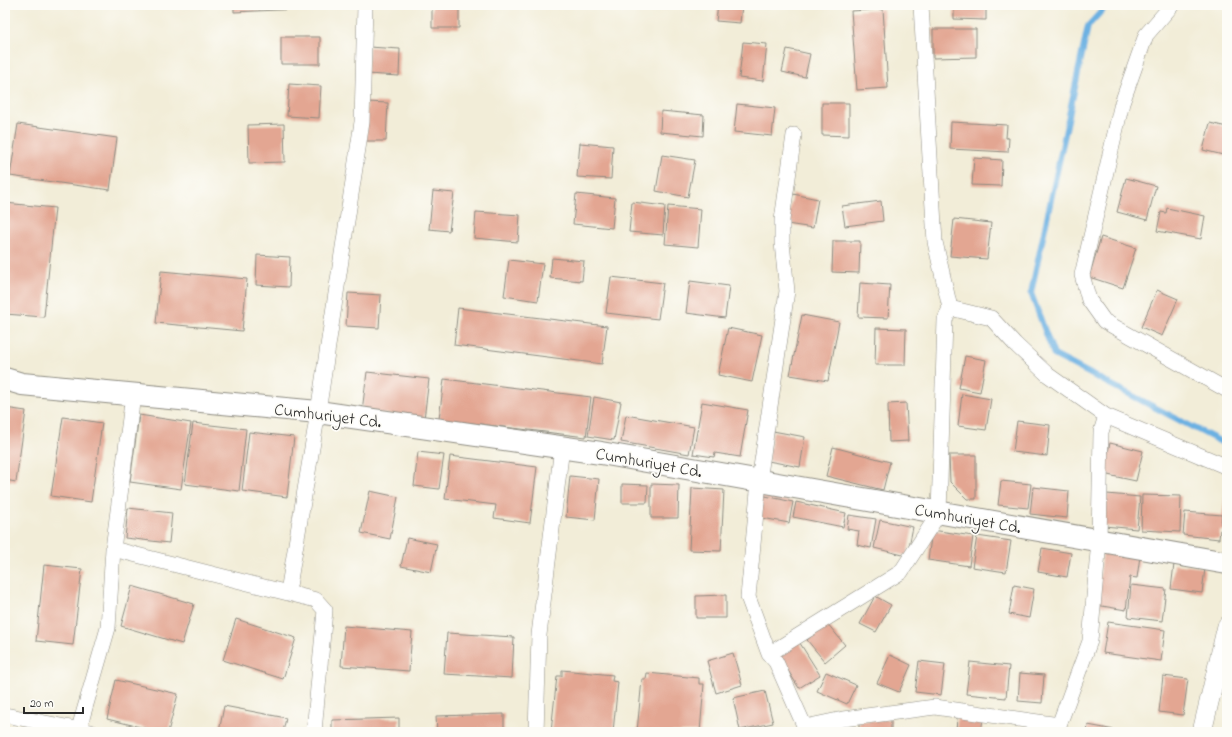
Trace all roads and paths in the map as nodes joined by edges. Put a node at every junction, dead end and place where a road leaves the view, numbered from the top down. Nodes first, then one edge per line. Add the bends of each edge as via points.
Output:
1 (365, 5) edge
2 (921, 5) edge
3 (1172, 5) edge
4 (794, 136) dead end
5 (950, 308) junction
6 (5, 379) edge
7 (66, 387) junction
8 (1227, 390) edge
9 (5, 395) edge
10 (133, 395) junction
11 (318, 412) junction
12 (1106, 416) junction
13 (562, 447) junction
14 (1226, 465) edge
15 (759, 481) junction
16 (940, 513) junction
17 (1099, 541) junction
18 (113, 549) junction
19 (1227, 563) edge
20 (288, 592) junction
21 (1227, 626) edge
22 (769, 654) junction
23 (5, 714) edge
24 (806, 729) edge
25 (1059, 729) edge
26 (83, 731) edge
27 (314, 732) edge
28 (536, 732) edge
29 (1202, 732) edge

1 - 11 street via 362,122
2 - 5 street via 935,242
3 - 8 street via 1146,36 1122,103 1082,275 1089,300 1104,320
4 - 15 street via 782,220 787,291
5 - 12 street via 991,318 1048,375
5 - 16 street via 945,320
6 - 7 main road via 22,384
7 - 9 main road
7 - 10 main road, Cumhuriyet Cd.
10 - 11 main road, Cumhuriyet Cd.
10 - 18 street
11 - 13 main road, Cumhuriyet Cd.
11 - 20 street
12 - 14 street
12 - 17 street via 1101,432
13 - 15 main road, Cumhuriyet Cd.
13 - 28 street via 539,635
15 - 16 main road, Cumhuriyet Cd.
15 - 22 street via 748,597
16 - 17 main road, Cumhuriyet Cd.
16 - 22 street via 901,572
17 - 19 main road, Cumhuriyet Cd.
17 - 25 street via 1090,641
18 - 20 street
18 - 26 street via 108,628
20 - 27 street via 316,600 325,610
21 - 29 street
22 - 24 street via 776,662
23 - 26 street
24 - 25 street via 843,719 935,707

